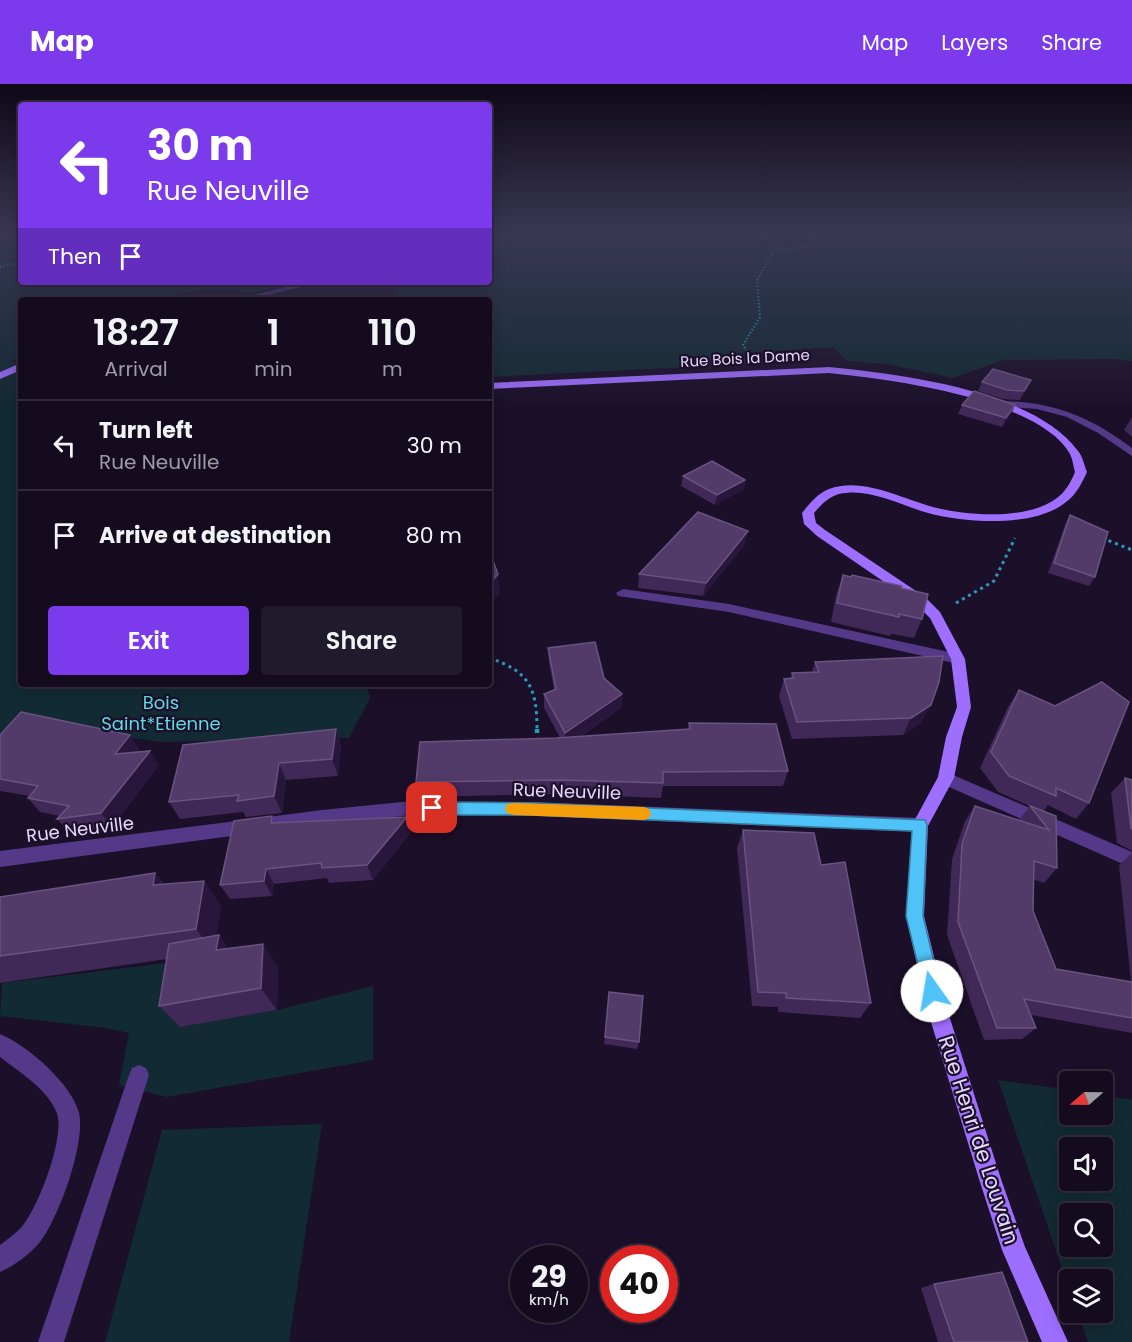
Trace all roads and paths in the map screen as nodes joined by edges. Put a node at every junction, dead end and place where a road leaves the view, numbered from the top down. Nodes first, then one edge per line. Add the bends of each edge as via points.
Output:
1 (269, 293) edge
2 (758, 293) edge
3 (250, 297) edge
4 (18, 367) edge
5 (753, 374) junction
6 (0, 376) edge
7 (492, 386) edge
8 (999, 404) junction
9 (1132, 453) edge
10 (1020, 515) junction
11 (1099, 537) edge
12 (1132, 550) edge
13 (623, 593) dead end
14 (935, 615) junction
15 (492, 659) edge
16 (958, 659) junction
17 (537, 745) edge
18 (946, 778) junction
19 (920, 825) junction
20 (0, 859) edge
21 (1132, 860) edge
22 (0, 1044) edge
23 (139, 1075) dead end
24 (0, 1260) edge
25 (51, 1342) edge
26 (1055, 1342) edge

1 - 3 street
2 - 5 path via 760,317 743,345 755,363
4 - 6 street
5 - 7 street, Rue Bois la Dame
5 - 8 street, Rue Bois la Dame via 829,370 876,375 934,385
8 - 9 street, Rue Bois la Dame via 1050,407 1081,417
8 - 10 street, Rue Bois la Dame via 1050,429 1073,452 1081,472 1073,491 1051,508
10 - 14 path via 1018,531 994,581
10 - 14 street, Rue Bois la Dame via 980,518 934,511 861,489 839,490 812,505 808,513 810,524 920,600
11 - 12 path
13 - 16 street via 740,610
14 - 16 street, Rue Bois la Dame
15 - 17 path via 525,677 538,723
16 - 18 street, Rue Bois la Dame via 964,707
18 - 19 street, Rue Bois la Dame
18 - 21 street
19 - 20 street, Rue Neuville via 534,809 412,808
19 - 26 street, Rue Henri de Louvain via 915,916 937,1009 1011,1240
22 - 24 street via 44,1078 69,1112 69,1136 51,1196 33,1232
23 - 25 street

